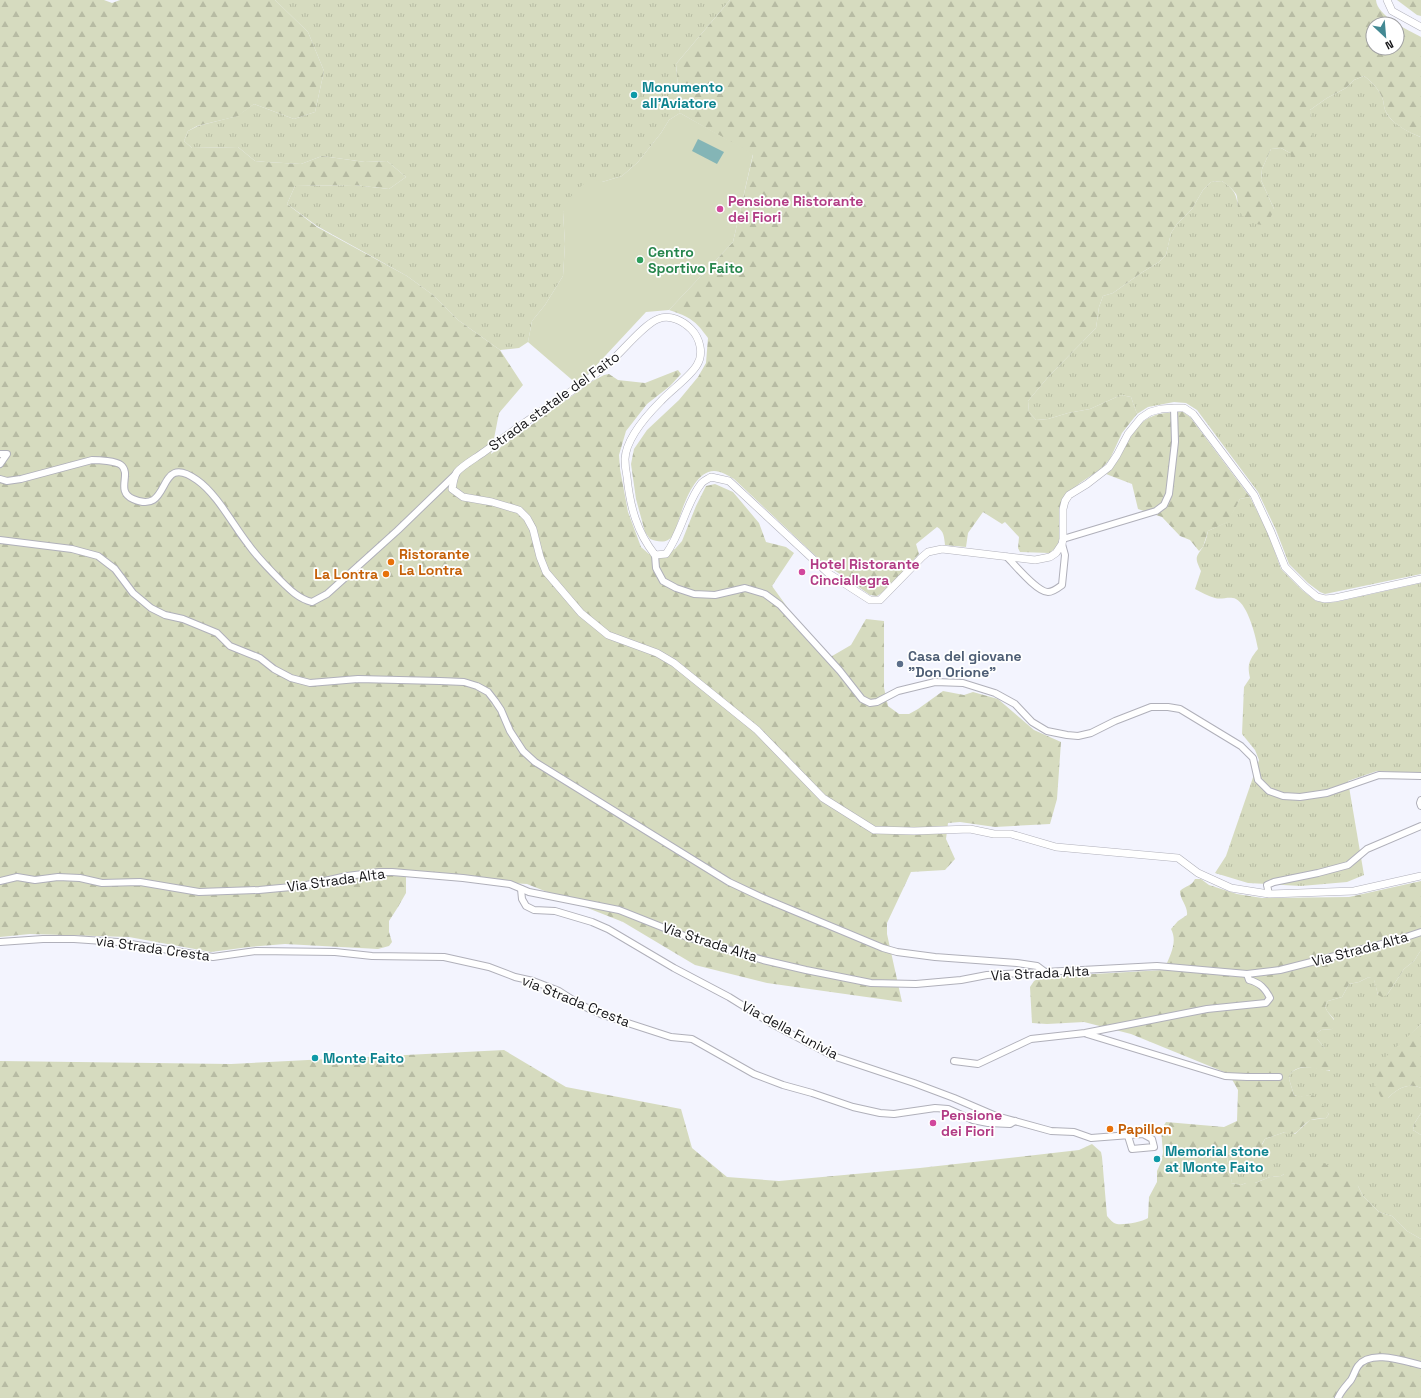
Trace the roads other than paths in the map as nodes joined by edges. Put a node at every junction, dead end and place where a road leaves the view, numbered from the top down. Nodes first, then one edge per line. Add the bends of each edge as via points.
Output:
1 (1387, 0) edge
2 (1421, 27) edge
3 (1174, 408) junction
4 (0, 454) edge
5 (0, 464) edge
6 (457, 472) junction
7 (0, 479) edge
8 (0, 540) edge
9 (1062, 541) junction
10 (655, 555) junction
11 (1007, 557) junction
12 (1421, 579) edge
13 (1421, 776) edge
14 (1421, 800) edge
15 (1421, 806) edge
16 (1421, 826) edge
17 (1421, 876) edge
18 (0, 881) edge
19 (521, 890) junction
20 (1269, 894) junction
21 (1421, 932) edge
22 (0, 942) edge
23 (1045, 972) junction
24 (1247, 974) junction
25 (1085, 1033) junction
26 (954, 1061) dead end
27 (1278, 1077) dead end
28 (1015, 1121) junction
29 (1128, 1136) dead end
30 (1421, 1365) edge
31 (1338, 1398) edge

1 - 2 street via 1392,11
3 - 9 street via 1150,412 1140,418 1109,467 1070,495 1063,509
3 - 9 street via 1175,442 1169,494 1164,505 1156,511
3 - 12 street via 1184,408 1193,414 1209,434 1254,495 1285,567 1317,597 1335,598
4 - 5 street via 7,454
6 - 7 street via 327,594 312,602 290,591 249,545 218,500 198,480 181,472 174,473 166,480 162,492 156,498 144,503 126,495 125,471 120,464 99,460 21,479
6 - 10 street, Strada statale del Faito via 610,363 639,333 657,319 675,319 692,330 700,347 700,358 697,366 639,425 625,459 634,516 645,542
6 - 20 street via 452,489 462,497 519,510 527,518 533,529 546,572 581,613 608,635 674,663 757,730 822,798 874,830 970,830 1011,834 1056,847 1178,858 1198,873 1231,888
8 - 23 street via 72,548 98,556 151,608 216,633 230,646 260,658 291,678 310,683 358,679 464,682 478,686 488,692 495,701 523,751 535,762 729,882 897,952 1018,963 1037,966
9 - 11 street via 1056,553 1044,559
9 - 11 street via 1065,555 1062,585 1049,593 1041,591
10 - 11 street via 666,554 674,543 696,492 702,482 711,477 729,481 828,573 870,600 880,600 928,552 942,549 958,550
10 - 13 street via 656,568 662,581 676,588 694,594 715,595 746,588 765,594 780,604 862,699 870,703 898,691 935,682 963,683 996,693 1015,704 1032,722 1047,731 1067,736 1091,733 1151,707 1180,709 1241,746 1253,758 1258,780 1269,791 1283,796 1300,797 1327,793 1379,775
14 - 15 street
16 - 20 street via 1367,849 1348,865 1267,885
17 - 20 street via 1354,891
18 - 19 street, Via Strada Alta via 17,877 35,880 80,878 102,883 140,882 199,892 302,886 348,876 392,872 510,884
19 - 23 street, Via Strada Alta via 619,910 687,937 763,960 871,983 916,984 987,975
19 - 28 street, Via della Funivia via 526,906 534,910 555,911 608,929 774,1025 833,1056
21 - 24 street, Via Strada Alta via 1280,970
22 - 28 street, via Strada Cresta via 74,939 118,942 213,957 276,951 444,957 489,967 533,981 603,1015 672,1037 692,1039 754,1074 853,1107 894,1114 935,1108 948,1109 988,1124 1010,1124
23 - 24 street, Via Strada Alta via 1157,966
24 - 25 street via 1249,980 1266,990 1270,998 1266,1003 1207,1009
25 - 26 street via 1031,1039 978,1064
25 - 27 street via 1225,1076
28 - 29 street, Via della Funivia via 1051,1131 1074,1132 1091,1138
30 - 31 street via 1382,1356 1365,1359 1358,1365

